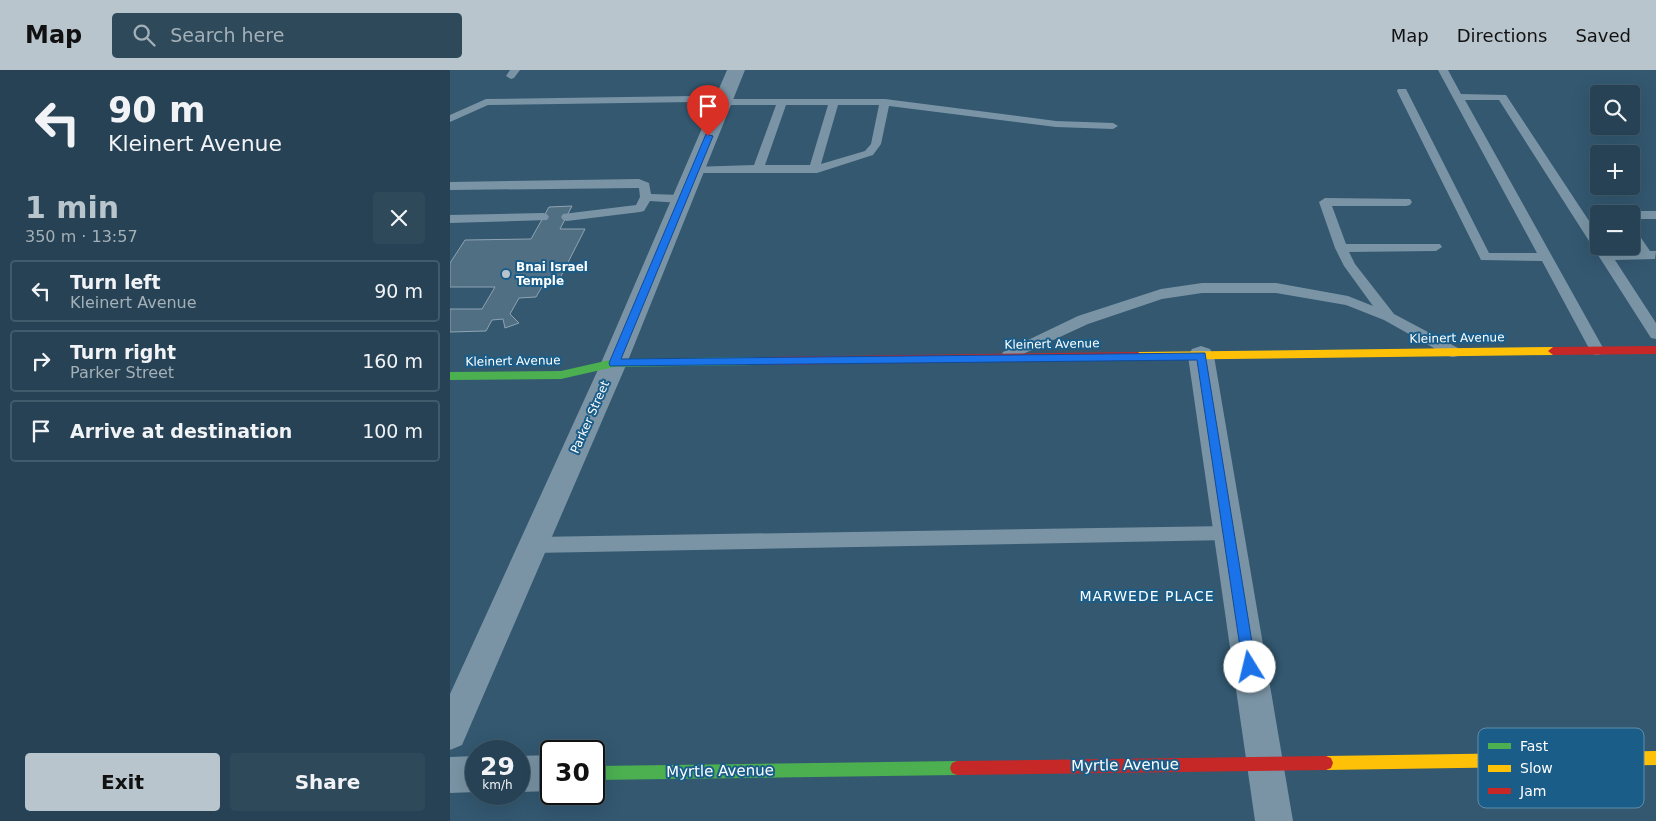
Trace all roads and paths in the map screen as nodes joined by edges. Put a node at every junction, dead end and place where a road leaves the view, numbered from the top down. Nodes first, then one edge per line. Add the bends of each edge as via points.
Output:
1 (736, 70) edge
2 (1443, 70) edge
3 (1402, 91) dead end
4 (1457, 97) junction
5 (722, 102) junction
6 (834, 102) junction
7 (885, 102) junction
8 (782, 103) junction
9 (450, 119) edge
10 (1113, 126) dead end
11 (695, 169) junction
12 (814, 169) junction
13 (758, 170) junction
14 (450, 186) edge
15 (646, 197) junction
16 (681, 199) junction
17 (1406, 202) dead end
18 (1640, 215) edge
19 (1656, 215) edge
20 (543, 217) dead end
21 (567, 217) dead end
22 (450, 219) edge
23 (1590, 232) edge
24 (1640, 242) edge
25 (1436, 247) dead end
26 (1342, 248) junction
27 (1605, 255) edge
28 (1652, 255) edge
29 (1545, 257) junction
30 (1389, 316) junction
31 (1656, 334) edge
32 (1597, 350) junction
33 (1656, 350) edge
34 (1453, 352) junction
35 (1201, 356) junction
36 (1004, 358) junction
37 (614, 363) junction
38 (450, 376) edge
39 (1229, 533) junction
40 (533, 545) junction
41 (450, 733) edge
42 (1478, 760) edge
43 (1264, 763) junction
44 (605, 772) edge
45 (465, 774) edge
46 (450, 775) edge
47 (1274, 821) edge

1 - 5 street, Parker Street
2 - 4 lane
3 - 29 lane via 1485,257
4 - 23 lane via 1502,97
4 - 29 lane
5 - 8 lane
5 - 9 lane via 694,99 486,102
5 - 11 street, Parker Street
6 - 7 lane
6 - 8 lane
6 - 12 lane
7 - 10 lane via 1056,124
7 - 12 lane via 876,144 868,153
8 - 13 lane
11 - 13 lane
11 - 16 street, Parker Street
12 - 13 lane
14 - 15 lane via 639,183 645,186
15 - 16 lane
15 - 21 lane via 640,208
16 - 37 street, Parker Street
17 - 26 lane via 1325,202
18 - 19 lane
20 - 22 lane
24 - 28 lane
25 - 26 lane
26 - 30 lane via 1350,266
27 - 31 lane
29 - 32 lane
30 - 34 lane
30 - 36 lane via 1348,301 1276,288 1202,288 1161,294 1083,320
32 - 33 street, Kleinert Avenue
32 - 34 street, Kleinert Avenue
34 - 35 street, Kleinert Avenue
35 - 36 street, Kleinert Avenue
35 - 39 street
36 - 37 street, Kleinert Avenue
37 - 38 street, Kleinert Avenue via 561,375
37 - 40 street, Parker Street
39 - 40 lane
39 - 43 street
40 - 41 street, Parker Street
42 - 43 street, Myrtle Avenue
43 - 44 street, Myrtle Avenue
43 - 47 street
45 - 46 street

